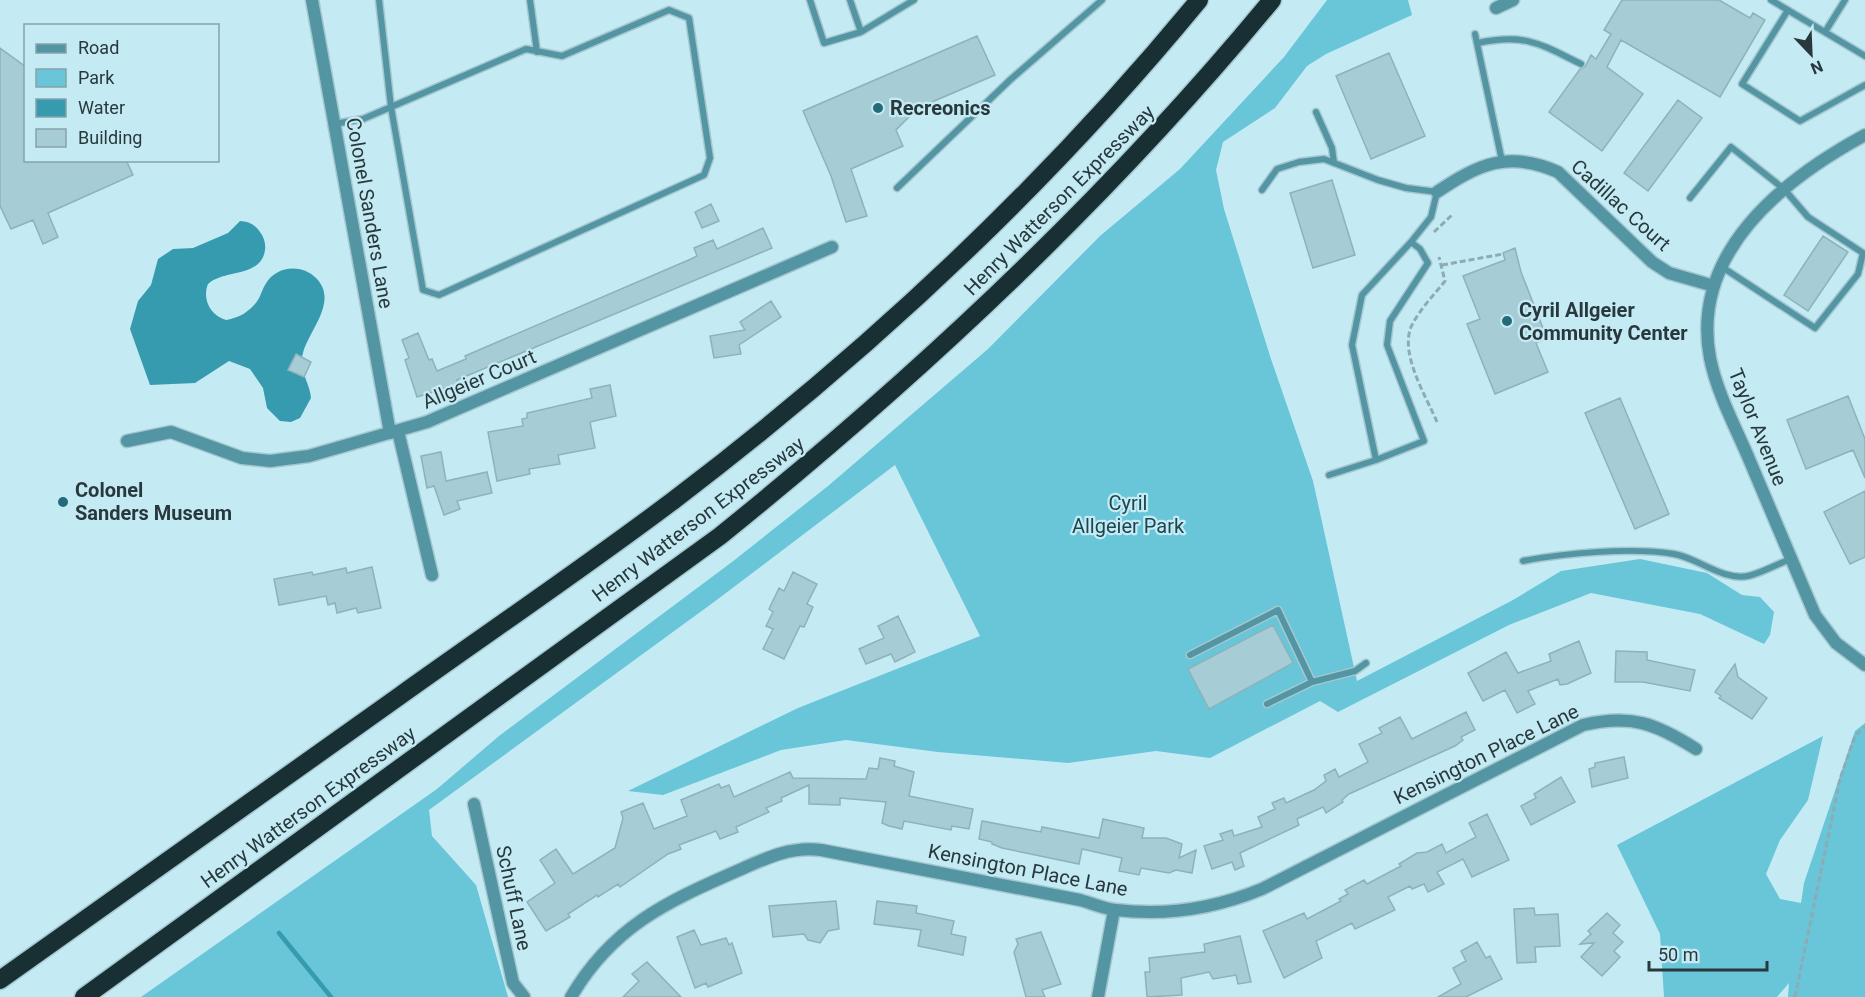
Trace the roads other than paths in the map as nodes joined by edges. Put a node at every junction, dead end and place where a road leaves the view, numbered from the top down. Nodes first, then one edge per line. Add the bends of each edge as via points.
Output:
1 (312, 0) edge
2 (379, 0) edge
3 (530, 0) edge
4 (810, 0) edge
5 (849, 0) edge
6 (915, 0) edge
7 (1102, 0) edge
8 (1199, 0) edge
9 (1272, 0) edge
10 (1513, 0) edge
11 (1771, 0) edge
12 (1845, 0) edge
13 (1496, 8) dead end
14 (1788, 10) junction
15 (861, 32) junction
16 (1826, 33) junction
17 (1475, 34) dead end
18 (1478, 43) junction
19 (537, 51) junction
20 (1865, 56) edge
21 (1581, 64) dead end
22 (1865, 85) edge
23 (391, 107) junction
24 (1316, 112) dead end
25 (334, 124) junction
26 (1865, 135) edge
27 (1502, 161) junction
28 (1334, 163) junction
29 (897, 188) dead end
30 (1262, 189) dead end
31 (1784, 189) junction
32 (1437, 192) junction
33 (1690, 198) dead end
34 (1411, 242) junction
35 (832, 247) dead end
36 (1721, 266) junction
37 (1714, 286) junction
38 (394, 432) junction
39 (127, 441) dead end
40 (1376, 460) junction
41 (1329, 475) dead end
42 (1791, 559) junction
43 (1523, 561) dead end
44 (432, 575) dead end
45 (1190, 655) dead end
46 (1366, 663) dead end
47 (1865, 665) edge
48 (1312, 682) junction
49 (1268, 704) dead end
50 (1696, 749) dead end
51 (474, 804) dead end
52 (1114, 910) junction
53 (0, 980) edge
54 (84, 997) edge
55 (524, 997) edge
56 (571, 997) edge
57 (1098, 997) edge

1 - 25 street, Colonel Sanders Lane
2 - 23 lane
3 - 19 lane
4 - 15 lane via 825,43
5 - 15 lane
6 - 15 lane
7 - 29 lane via 1010,80
8 - 53 highway, Henry Watterson Expressway via 976,241 749,440 598,556
9 - 54 highway, Henry Watterson Expressway via 1181,108 1107,187 955,336 803,469 720,536
10 - 13 street
11 - 14 lane
12 - 16 lane
14 - 16 lane
14 - 22 lane via 1742,84 1800,121
16 - 20 lane
17 - 18 lane
18 - 21 lane via 1496,39 1534,41
18 - 27 lane
19 - 23 lane via 526,49
19 - 23 lane via 562,56 669,10 689,18 710,158 704,175 439,296 423,290
23 - 25 lane via 363,119
24 - 28 lane via 1332,148
25 - 38 street, Colonel Sanders Lane
26 - 31 street, Taylor Avenue via 1831,154
27 - 32 street, Cadillac Court via 1465,173
27 - 37 street, Cadillac Court via 1522,160 1558,172 1652,262 1669,273
28 - 30 lane via 1324,159 1277,169
28 - 32 lane via 1406,188
31 - 33 lane via 1731,147
31 - 36 street, Taylor Avenue via 1749,221
31 - 36 lane via 1808,216 1863,253 1858,274 1815,328
32 - 34 lane via 1431,217
34 - 40 lane via 1362,295 1352,345
34 - 40 lane via 1428,263 1390,321 1387,345 1424,441
35 - 38 street, Allgeier Court via 427,422
36 - 37 street, Taylor Avenue
37 - 42 street, Taylor Avenue via 1708,338 1717,385
38 - 39 street, Allgeier Court via 309,456 270,461 230,455 171,432
38 - 44 street, Colonel Sanders Lane
40 - 41 lane
42 - 43 lane via 1747,577 1724,573 1676,554 1559,554
42 - 47 street, Taylor Avenue via 1824,629
45 - 48 lane via 1278,610
46 - 48 lane via 1355,671
48 - 49 lane
50 - 52 street, Kensington Place Lane via 1667,732 1627,719 1583,725 1239,899 1190,910
51 - 55 street, Schuff Lane via 513,983
52 - 56 street, Kensington Place Lane via 1080,900 800,849 766,858 660,906 598,957
52 - 57 street

